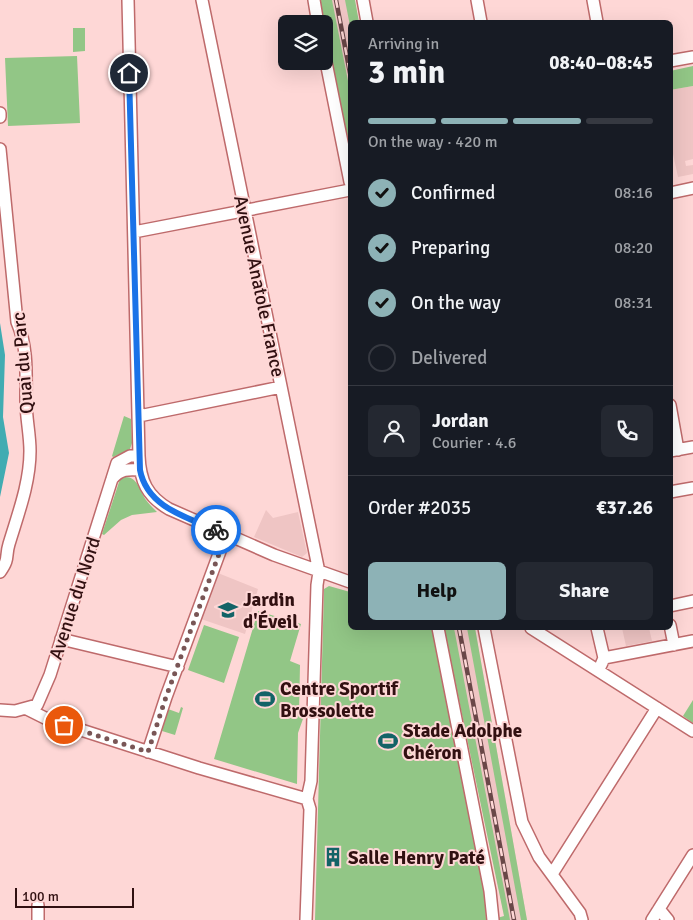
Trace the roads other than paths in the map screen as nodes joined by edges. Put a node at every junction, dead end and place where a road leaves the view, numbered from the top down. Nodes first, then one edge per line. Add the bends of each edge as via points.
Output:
1 (128, 0) edge
2 (202, 0) edge
3 (314, 0) edge
4 (363, 0) edge
5 (477, 0) edge
6 (593, 0) edge
7 (316, 15) edge
8 (367, 20) edge
9 (481, 20) edge
10 (597, 20) edge
11 (693, 57) edge
12 (673, 60) edge
13 (328, 70) edge
14 (0, 113) edge
15 (0, 117) edge
16 (0, 149) edge
17 (348, 172) edge
18 (693, 188) edge
19 (673, 189) edge
20 (348, 190) edge
21 (245, 210) junction
22 (134, 232) junction
23 (281, 387) junction
24 (139, 416) junction
25 (693, 447) edge
26 (674, 450) edge
27 (139, 456) junction
28 (140, 470) junction
29 (111, 480) junction
30 (693, 488) edge
31 (673, 491) edge
32 (226, 535) junction
33 (0, 572) edge
34 (319, 572) junction
35 (348, 581) edge
36 (693, 601) edge
37 (673, 605) edge
38 (438, 630) edge
39 (484, 630) edge
40 (534, 630) edge
41 (597, 630) edge
42 (671, 630) edge
43 (61, 639) junction
44 (693, 641) edge
45 (674, 645) junction
46 (604, 658) junction
47 (178, 667) junction
48 (598, 672) junction
49 (27, 708) junction
50 (657, 708) junction
51 (0, 710) edge
52 (693, 730) edge
53 (148, 752) junction
54 (307, 799) junction
55 (693, 855) edge
56 (688, 872) edge
57 (552, 874) junction
58 (38, 906) dead end
59 (659, 909) junction
60 (38, 920) edge
61 (306, 920) edge
62 (493, 920) edge
63 (582, 920) edge
64 (652, 920) edge
65 (668, 920) edge

1 - 22 street
2 - 21 street, Avenue Anatole France
3 - 7 street
4 - 8 street
5 - 9 street
6 - 10 street
11 - 12 street
13 - 17 street
14 - 15 street
16 - 33 street, Quai du Parc via 17,322 23,336 30,453 21,508 8,548 8,558
18 - 19 street
20 - 21 street
21 - 22 street
21 - 23 street, Avenue Anatole France
22 - 24 street
23 - 24 street
23 - 34 street, Avenue Anatole France
24 - 27 street
25 - 26 street
27 - 28 street
27 - 29 street, Avenue du Nord via 130,456 117,463
28 - 29 street via 123,470
28 - 32 street via 150,495 159,503
29 - 43 street, Avenue du Nord
30 - 31 street
32 - 34 street
32 - 47 street
34 - 35 street
34 - 54 street, Avenue Anatole France via 311,781
36 - 37 street
38 - 62 street
39 - 57 street via 522,822
40 - 48 street
41 - 46 street
42 - 45 street
43 - 47 street
43 - 49 street, Avenue du Nord via 50,675 36,704
44 - 45 street
45 - 46 street
46 - 48 street
47 - 53 street
48 - 50 street
49 - 51 street
49 - 53 street via 47,719
50 - 52 street
50 - 57 street
53 - 54 street
54 - 61 street, Avenue Anatole France via 310,809
55 - 56 street
56 - 59 street
57 - 63 street
58 - 60 street
59 - 64 street
59 - 65 street

